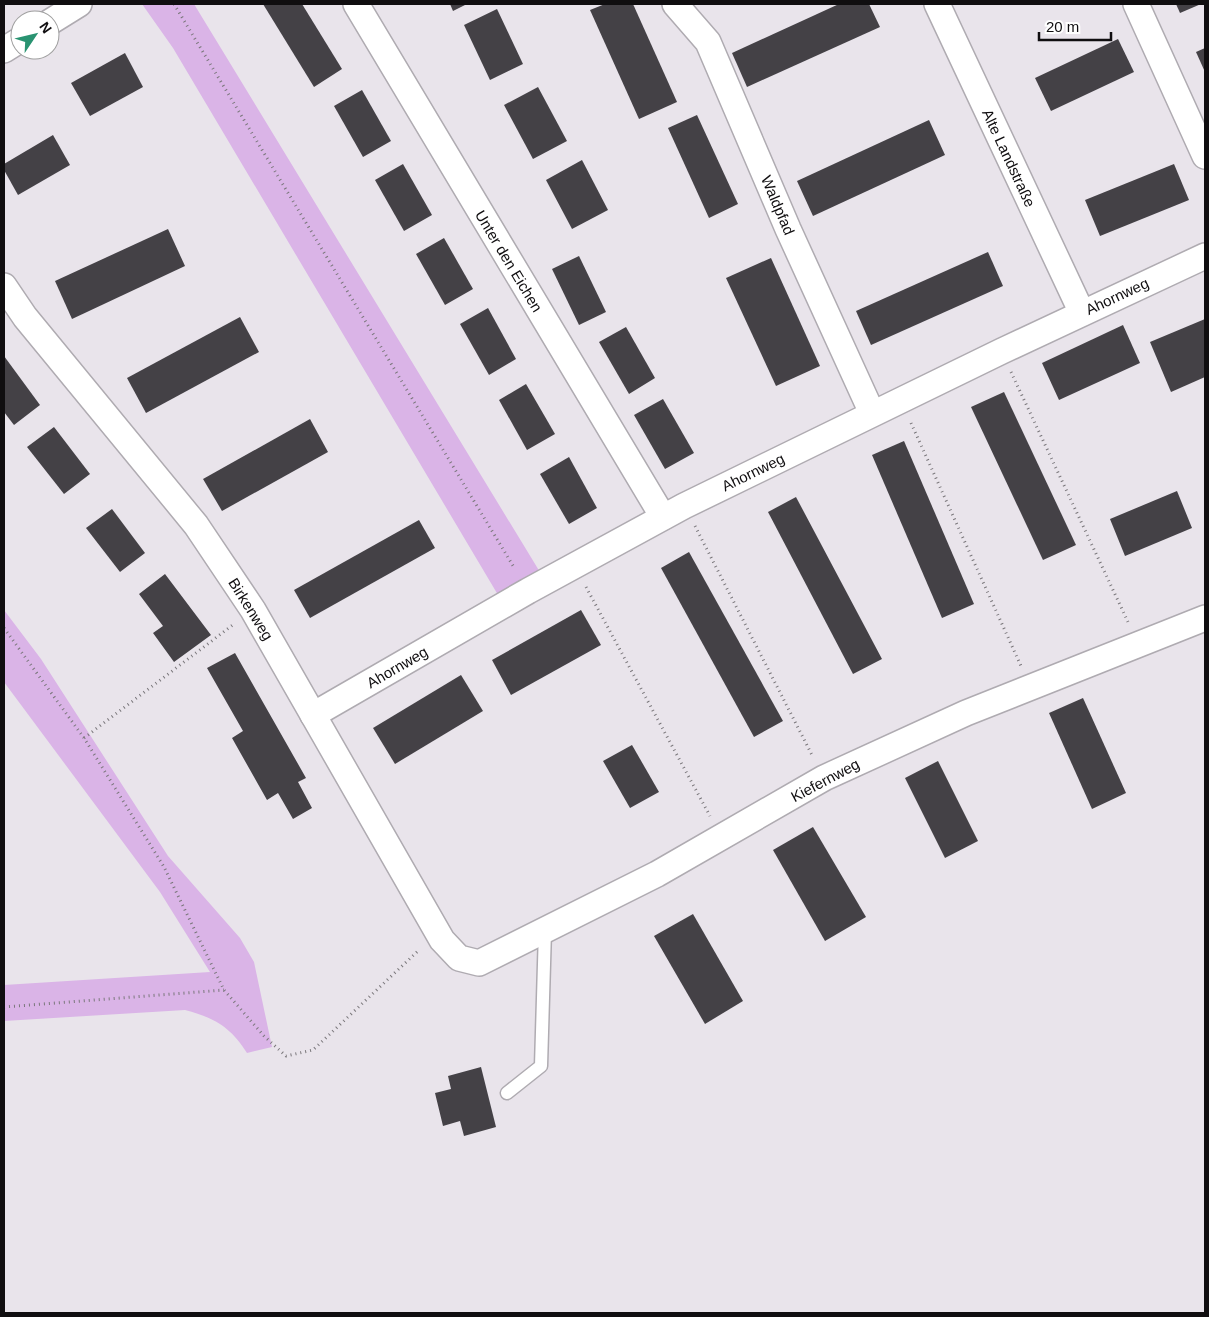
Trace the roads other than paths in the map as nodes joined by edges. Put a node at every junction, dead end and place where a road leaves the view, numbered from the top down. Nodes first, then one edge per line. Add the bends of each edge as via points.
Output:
1 (79, 4) edge
2 (356, 4) edge
3 (675, 4) edge
4 (937, 4) edge
5 (1136, 4) edge
6 (60, 16) edge
7 (1205, 156) edge
8 (1205, 256) edge
9 (4, 286) edge
10 (1082, 312) junction
11 (872, 414) junction
12 (663, 517) junction
13 (1205, 618) edge
14 (313, 715) junction
15 (545, 930) junction
16 (459, 958) joint
17 (507, 1093) dead end

1 - 6 street
2 - 12 street, Unter den Eichen
3 - 11 street, Waldpfad via 708,42
4 - 10 street, Alte Landstraße
5 - 7 street
8 - 10 street, Ahornweg
9 - 14 street, Birkenweg via 196,526 253,610
10 - 11 street, Ahornweg
11 - 12 street, Ahornweg
12 - 14 street, Ahornweg
13 - 15 street, Kiefernweg via 966,713 824,778 657,874
14 - 16 street, Birkenweg via 438,932
15 - 16 street, Kiefernweg via 479,963
15 - 17 lane via 541,1066

